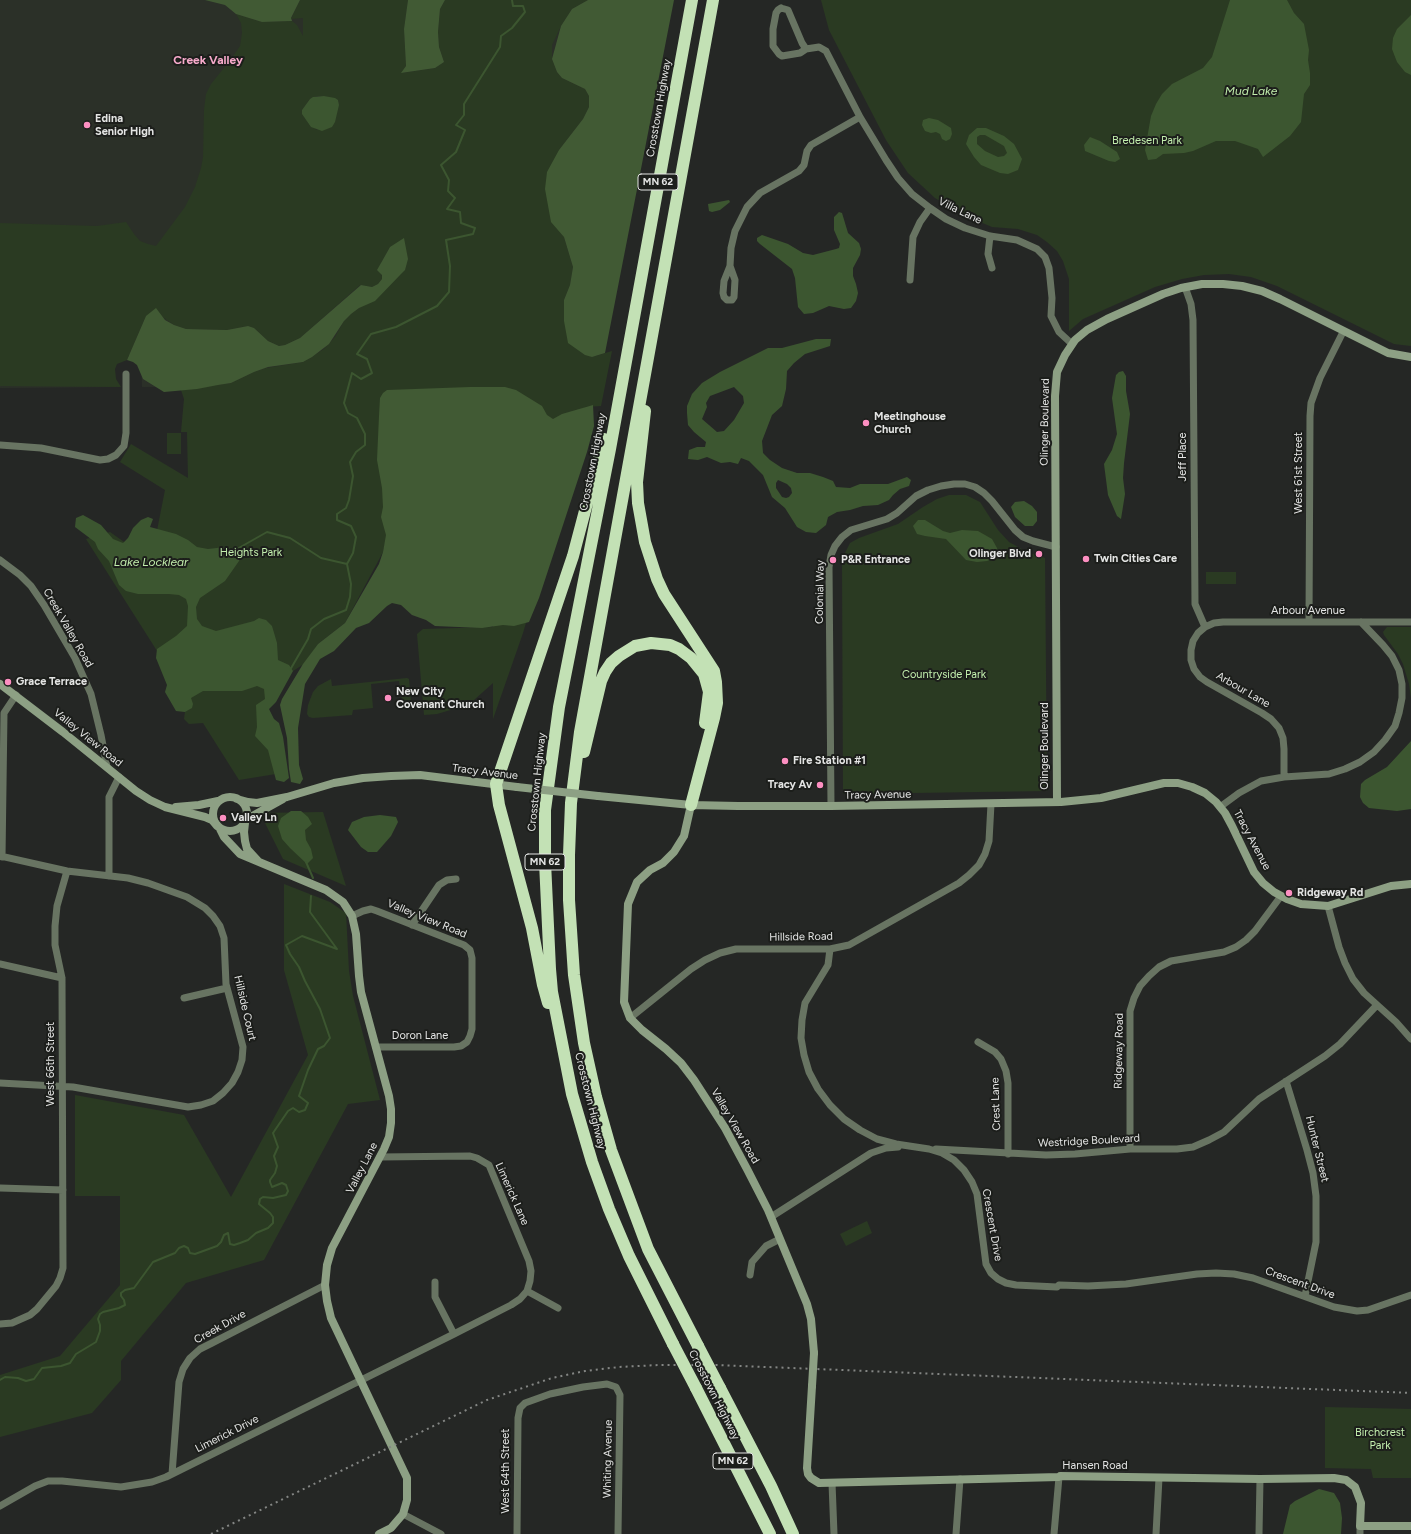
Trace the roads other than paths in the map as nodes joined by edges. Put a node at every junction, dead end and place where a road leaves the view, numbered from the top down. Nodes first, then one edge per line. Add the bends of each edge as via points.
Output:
1 (692, 0) edge
2 (713, 0) edge
3 (806, 49) junction
4 (860, 117) junction
5 (930, 208) junction
6 (990, 236) junction
7 (730, 266) dead end
8 (992, 268) dead end
9 (910, 280) dead end
10 (1185, 287) junction
11 (656, 311) junction
12 (1343, 332) junction
13 (1072, 344) junction
14 (1411, 357) edge
15 (625, 365) junction
16 (126, 374) dead end
17 (0, 445) edge
18 (1056, 547) junction
19 (0, 560) edge
20 (1309, 622) junction
21 (1361, 622) junction
22 (1411, 622) edge
23 (1205, 627) junction
24 (0, 684) edge
25 (16, 695) junction
26 (107, 767) junction
27 (119, 777) junction
28 (1284, 777) junction
29 (496, 784) junction
30 (287, 797) junction
31 (237, 799) junction
32 (218, 801) junction
33 (1057, 802) junction
34 (691, 804) junction
35 (991, 804) junction
36 (831, 806) junction
37 (165, 807) junction
38 (1220, 807) junction
39 (246, 820) junction
40 (219, 828) junction
41 (1, 857) edge
42 (569, 864) junction
43 (264, 865) junction
44 (67, 871) junction
45 (109, 876) junction
46 (456, 879) dead end
47 (1411, 884) edge
48 (1281, 896) junction
49 (1328, 906) junction
50 (352, 916) junction
51 (412, 925) junction
52 (830, 949) junction
53 (470, 950) joint
54 (0, 964) edge
55 (62, 978) junction
56 (227, 988) junction
57 (184, 998) dead end
58 (1377, 1005) junction
59 (630, 1018) junction
60 (1411, 1040) edge
61 (978, 1042) dead end
62 (376, 1047) junction
63 (1286, 1081) junction
64 (0, 1083) edge
65 (62, 1087) junction
66 (572, 1094) junction
67 (915, 1148) junction
68 (1130, 1149) junction
69 (1008, 1154) junction
70 (380, 1157) junction
71 (0, 1188) edge
72 (63, 1190) junction
73 (771, 1217) junction
74 (780, 1239) junction
75 (750, 1275) dead end
76 (435, 1282) dead end
77 (325, 1285) junction
78 (527, 1291) junction
79 (1411, 1295) edge
80 (1305, 1296) junction
81 (558, 1308) dead end
82 (0, 1324) edge
83 (454, 1334) junction
84 (360, 1380) junction
85 (520, 1408) joint
86 (172, 1474) junction
87 (1059, 1477) junction
88 (1159, 1478) junction
89 (960, 1479) junction
90 (1260, 1479) junction
91 (832, 1483) junction
92 (0, 1506) edge
93 (403, 1514) junction
94 (1411, 1526) edge
95 (1360, 1530) edge
96 (379, 1534) edge
97 (441, 1534) edge
98 (517, 1534) edge
99 (618, 1534) edge
100 (770, 1534) edge
101 (793, 1534) edge
102 (834, 1534) edge
103 (956, 1534) edge
104 (1054, 1534) edge
105 (1156, 1534) edge
106 (1259, 1534) edge

1 - 15 highway, Crosstown Highway / MN 62
2 - 11 highway, Crosstown Highway / MN 62
3 - 3 street via 800,53 782,56 776,51 773,46 773,29 778,10 788,10
3 - 4 street, Villa Lane via 819,47 826,51
4 - 5 street, Villa Lane via 898,178 912,194
4 - 7 street via 811,145 804,165 799,171 753,199 735,231
5 - 6 street, Villa Lane via 965,228
5 - 9 street via 913,237
6 - 8 street via 988,254
6 - 13 street, Villa Lane via 1022,242 1045,256 1052,298 1051,316 1059,332
10 - 12 street, Olinger Boulevard via 1223,284 1262,291
10 - 13 street, Olinger Boulevard via 1150,299 1107,319 1087,330
10 - 23 street, Jeff Place via 1193,320 1195,604
11 - 34 highway via 652,367 637,482 641,523 646,548 664,594 714,671 716,682 717,703 714,718
11 - 42 highway, Crosstown Highway / MN 62 via 580,732 571,809
12 - 14 street, Olinger Boulevard via 1388,353
12 - 20 street, West 61st Street via 1320,378 1311,403
13 - 18 street, Olinger Boulevard via 1057,372 1055,396
15 - 29 highway via 573,556
15 - 66 highway, Crosstown Highway / MN 62 via 559,707 545,810 544,862 552,992
16 - 17 street via 126,433 124,446 116,455 100,460 41,448
18 - 33 street, Olinger Boulevard
18 - 36 street, Colonial Way via 1023,537 984,493 965,484 928,490 916,496 887,519 851,530 842,537 831,556 829,567
19 - 26 street, Creek Valley Road via 31,586 75,658 91,694
20 - 21 street, Arbour Avenue
20 - 23 street, Arbour Avenue via 1223,622
21 - 22 street, Arbour Avenue
21 - 28 street via 1392,656 1398,670 1402,698 1400,713 1394,726 1374,752 1350,767 1329,774
23 - 28 street, Arbour Lane via 1198,633 1190,650 1194,669 1207,682 1271,719 1283,738
24 - 25 street, Valley View Road
25 - 26 street, Valley View Road
25 - 41 street via 4,713
26 - 27 street, Valley View Road
27 - 37 street, Valley View Road via 136,791
27 - 45 street via 109,797
28 - 38 street via 1261,781 1250,786
29 - 30 street, Tracy Avenue via 420,775 390,776 341,782
29 - 34 street, Tracy Avenue, bridge
29 - 66 highway via 499,805 532,928 542,985
30 - 31 street, Tracy Avenue via 257,803
30 - 39 street, Tracy Avenue
31 - 32 street via 228,797
31 - 39 street via 245,806
32 - 37 street, Valley View Road
32 - 40 street via 212,816
33 - 35 street, Tracy Avenue
33 - 38 street, Tracy Avenue via 1101,798 1164,783 1178,783 1205,793
34 - 36 street, Tracy Avenue
34 - 42 highway via 691,783 709,699 707,682 691,658 679,649 657,643 634,646 612,663 601,681 585,747
34 - 59 street, Valley View Road via 684,836 674,852 637,882 628,904 624,1002
35 - 36 street, Tracy Avenue
35 - 52 street, Hillside Road via 989,841 979,865 970,875 861,940
37 - 40 street, Valley View Road via 206,817
38 - 48 street, Tracy Avenue via 1254,872 1263,883
39 - 40 street via 243,826 233,832
39 - 43 street, Valley Lane via 244,832 247,849
40 - 43 street, Valley Lane via 240,854
41 - 44 street
42 - 101 highway, Crosstown Highway / MN 62, bridge via 571,935 578,1007 589,1067 620,1176 648,1249 771,1486
43 - 50 street, Valley Lane via 326,890 343,902
44 - 45 street, Hillside Court
44 - 55 street, West 66th Street via 57,906 55,926
45 - 56 street, Hillside Court via 148,883 187,897 205,908 220,926 224,938
46 - 51 street via 447,880 439,885
47 - 49 street, Tracy Avenue via 1391,886
48 - 49 street, Tracy Avenue via 1301,904
48 - 68 street, Ridgeway Road via 1255,931 1236,947 1224,952 1171,962 1159,967 1140,986 1130,1011
49 - 58 street via 1345,963 1364,993
50 - 51 street, Valley View Road via 371,909
50 - 62 street, Valley Lane via 361,992
51 - 53 street, Valley View Road via 464,945
52 - 59 street, Hillside Road via 736,949 720,953 691,969
52 - 67 street, Crescent Drive via 828,965 805,1003 802,1020 801,1038 809,1072 818,1089 844,1119 877,1138
53 - 62 street, Doron Lane via 472,1029 467,1042 454,1047
54 - 55 street
55 - 65 street, West 66th Street
56 - 57 street
56 - 65 street, Hillside Court via 243,1047 242,1060 232,1083 213,1101 201,1105 182,1106
58 - 60 street
58 - 63 street, Westridge Boulevard via 1340,1044 1310,1067
59 - 73 street, Valley View Road via 666,1049 694,1080 726,1128
61 - 69 street, Crest Lane via 996,1052 1006,1070
62 - 70 street, Valley Lane via 391,1109 389,1137
63 - 68 street, Westridge Boulevard via 1259,1099 1224,1132 1193,1147 1177,1150
63 - 80 street, Hunter Street via 1313,1172 1316,1196 1316,1242
64 - 65 street, Hillside Court
65 - 72 street, West 66th Street
66 - 100 highway, Crosstown Highway / MN 62, bridge via 592,1162 629,1256
67 - 69 street, Westridge Boulevard
67 - 73 street, Westridge Boulevard via 900,1146 871,1153
67 - 80 street, Crescent Drive via 942,1153 954,1160 968,1176 977,1194 986,1264 991,1273 1006,1283 1056,1287 1107,1285 1216,1273 1253,1278
68 - 69 street, Westridge Boulevard via 1075,1154
70 - 77 street, Valley Lane via 332,1248
70 - 78 street, Limerick Lane via 470,1156 489,1166 529,1261 531,1271
71 - 72 street
72 - 82 street, West 66th Street via 63,1258 60,1278 30,1315 12,1323
73 - 74 street, Valley View Road
74 - 75 street via 766,1246 752,1262
74 - 91 street, Valley View Road, bridge via 808,1309 813,1334 808,1474 819,1483
76 - 83 street via 435,1296
77 - 84 street, Valley Lane via 331,1318
77 - 86 street, Creek Drive via 212,1342 190,1358 179,1382
78 - 81 street
78 - 83 street, Limerick Drive via 511,1305
79 - 80 street, Crescent Drive via 1368,1310 1357,1311 1345,1310
83 - 84 street, Limerick Drive
84 - 86 street, Limerick Drive
84 - 93 street, Valley Lane via 407,1478 408,1500
85 - 98 street, West 64th Street
85 - 99 street, Whiting Avenue via 525,1403 550,1394 607,1384 616,1387 620,1395
86 - 92 street, Limerick Drive via 152,1482 121,1488 48,1481
87 - 88 street, Hansen Road
87 - 89 street, Hansen Road
87 - 104 street
88 - 90 street, Hansen Road
88 - 105 street
89 - 91 street, Hansen Road
89 - 103 street
90 - 95 street, Hansen Road via 1346,1480 1355,1487 1361,1503
90 - 106 street
91 - 102 street
93 - 96 street via 391,1528
93 - 97 street
94 - 95 street

